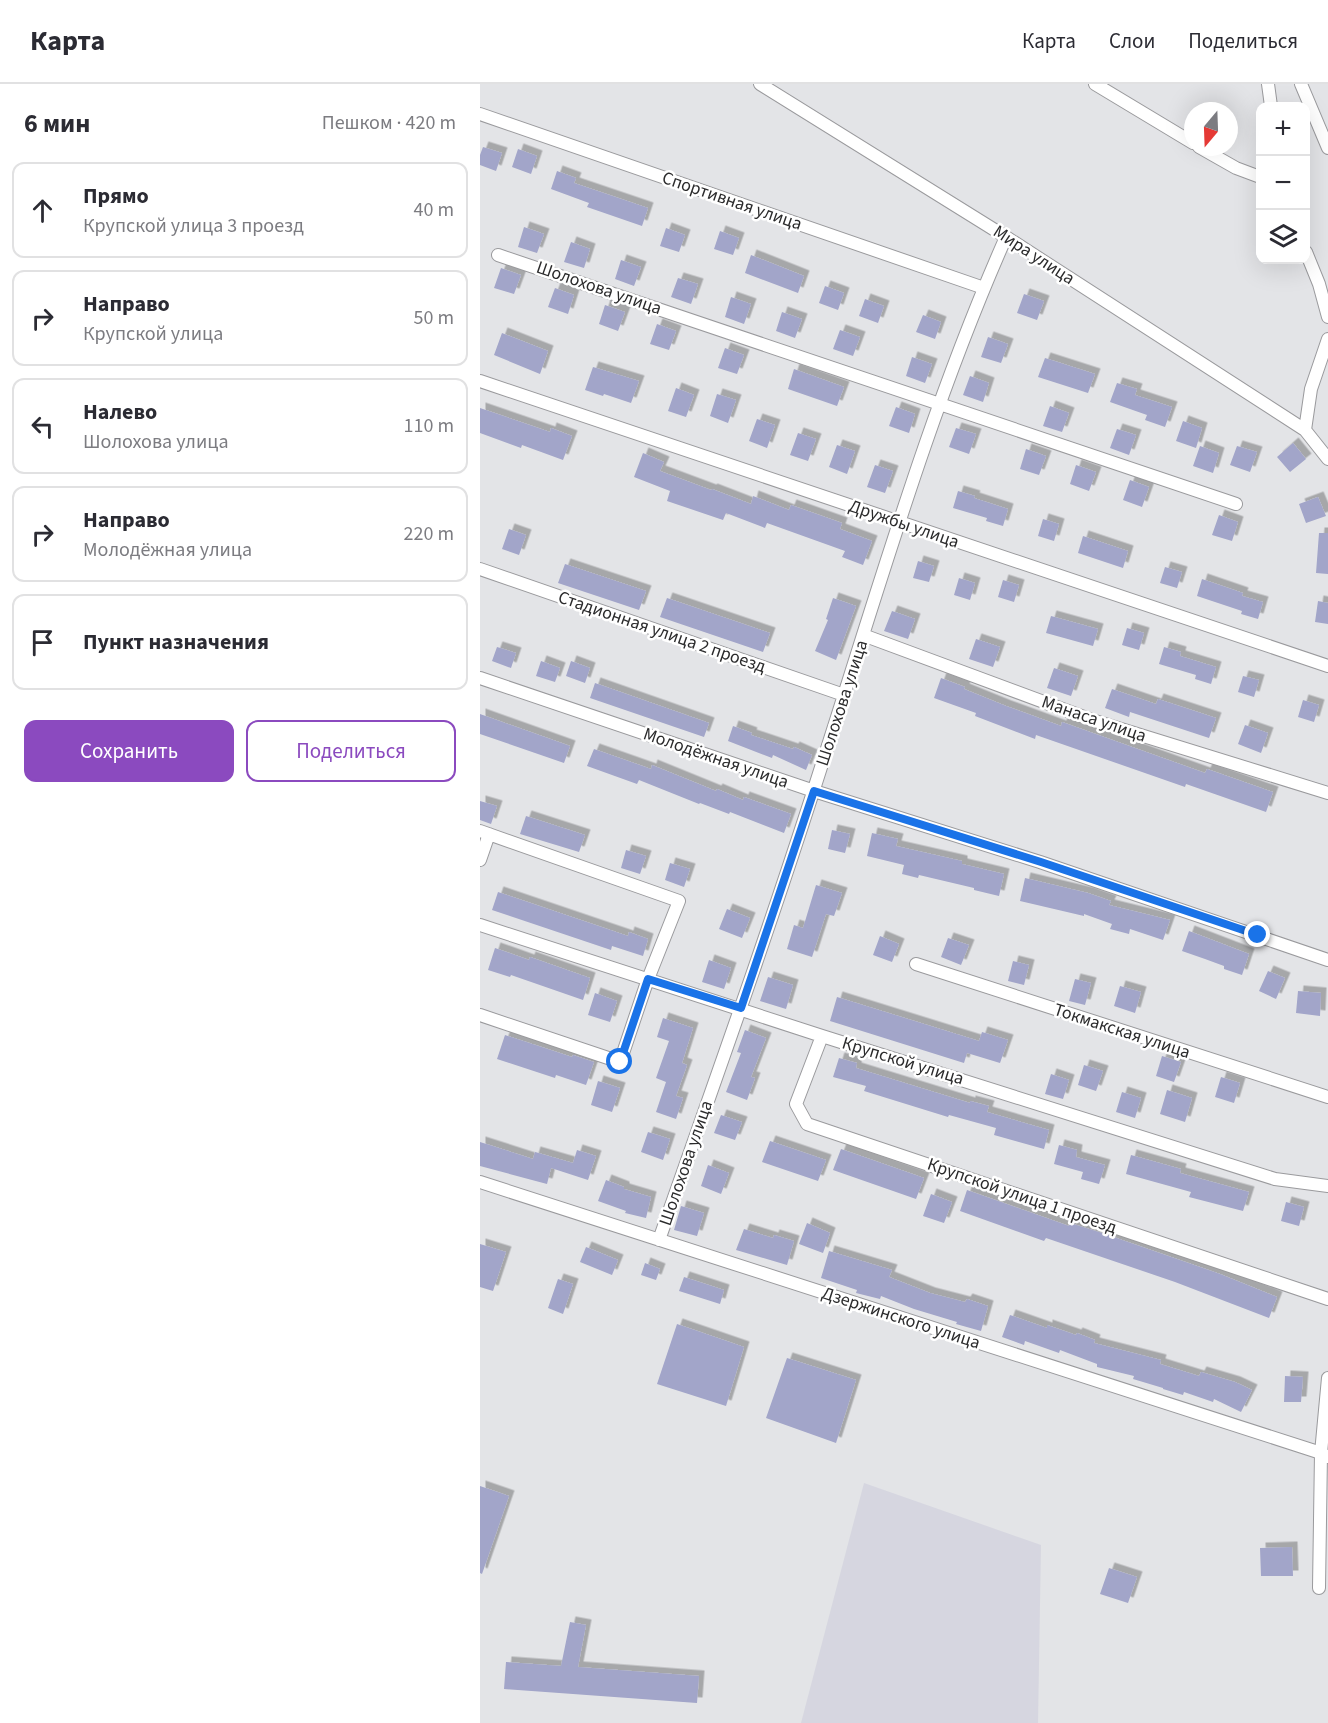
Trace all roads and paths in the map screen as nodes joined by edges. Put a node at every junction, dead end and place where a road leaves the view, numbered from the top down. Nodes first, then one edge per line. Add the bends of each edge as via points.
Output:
1 (760, 84) edge
2 (1095, 84) edge
3 (1268, 84) edge
4 (1301, 84) edge
5 (1270, 102) edge
6 (480, 114) edge
7 (1184, 138) edge
8 (1328, 148) edge
9 (1215, 156) edge
10 (1256, 176) edge
11 (1006, 237) junction
12 (498, 255) dead end
13 (1310, 263) edge
14 (984, 288) junction
15 (1328, 317) edge
16 (1328, 339) edge
17 (480, 381) edge
18 (939, 402) junction
19 (1305, 430) junction
20 (1328, 459) edge
21 (1236, 504) dead end
22 (898, 523) junction
23 (480, 569) edge
24 (863, 635) junction
25 (1328, 666) edge
26 (480, 678) edge
27 (844, 695) junction
28 (814, 791) junction
29 (1328, 793) edge
30 (484, 833) edge
31 (480, 860) edge
32 (480, 925) edge
33 (1328, 960) edge
34 (916, 964) dead end
35 (648, 979) junction
36 (741, 1008) junction
37 (480, 1016) edge
38 (822, 1036) junction
39 (1328, 1098) edge
40 (480, 1182) edge
41 (1328, 1186) edge
42 (659, 1240) junction
43 (1328, 1299) edge
44 (1328, 1378) edge
45 (1325, 1455) edge
46 (1319, 1588) dead end

1 - 11 street, Мира улица
2 - 7 street
3 - 5 street
4 - 8 street
6 - 14 street, Спортивная улица
9 - 10 street
11 - 14 street, Шолохова улица
11 - 19 street, Мира улица
12 - 18 street, Шолохова улица
13 - 15 street
14 - 18 street, Шолохова улица
16 - 19 street via 1311,389
17 - 22 street, Дружбы улица
18 - 21 street, Шолохова улица
18 - 22 street, Шолохова улица
19 - 20 street
22 - 24 street, Шолохова улица
22 - 25 street, Дружбы улица
23 - 27 street, Стадионная улица 2 проезд
24 - 27 street, Шолохова улица
24 - 29 street, Манаса улица via 1095,721
26 - 28 street, Молодёжная улица
27 - 28 street, Шолохова улица
28 - 33 street, Молодёжная улица via 1041,862
28 - 36 street, Шолохова улица
30 - 31 street
30 - 35 street via 679,901
32 - 35 street, Крупской улица
34 - 39 street, Токмакская улица
35 - 36 street, Крупской улица
35 - 37 street via 620,1062
36 - 38 street, Крупской улица
36 - 42 street, Шолохова улица
38 - 41 street, Крупской улица via 1275,1179
38 - 43 street, Крупской улица 1 проезд via 796,1104 807,1124
40 - 42 street, Дзержинского улица
42 - 45 street, Дзержинского улица
44 - 45 street
45 - 46 street

